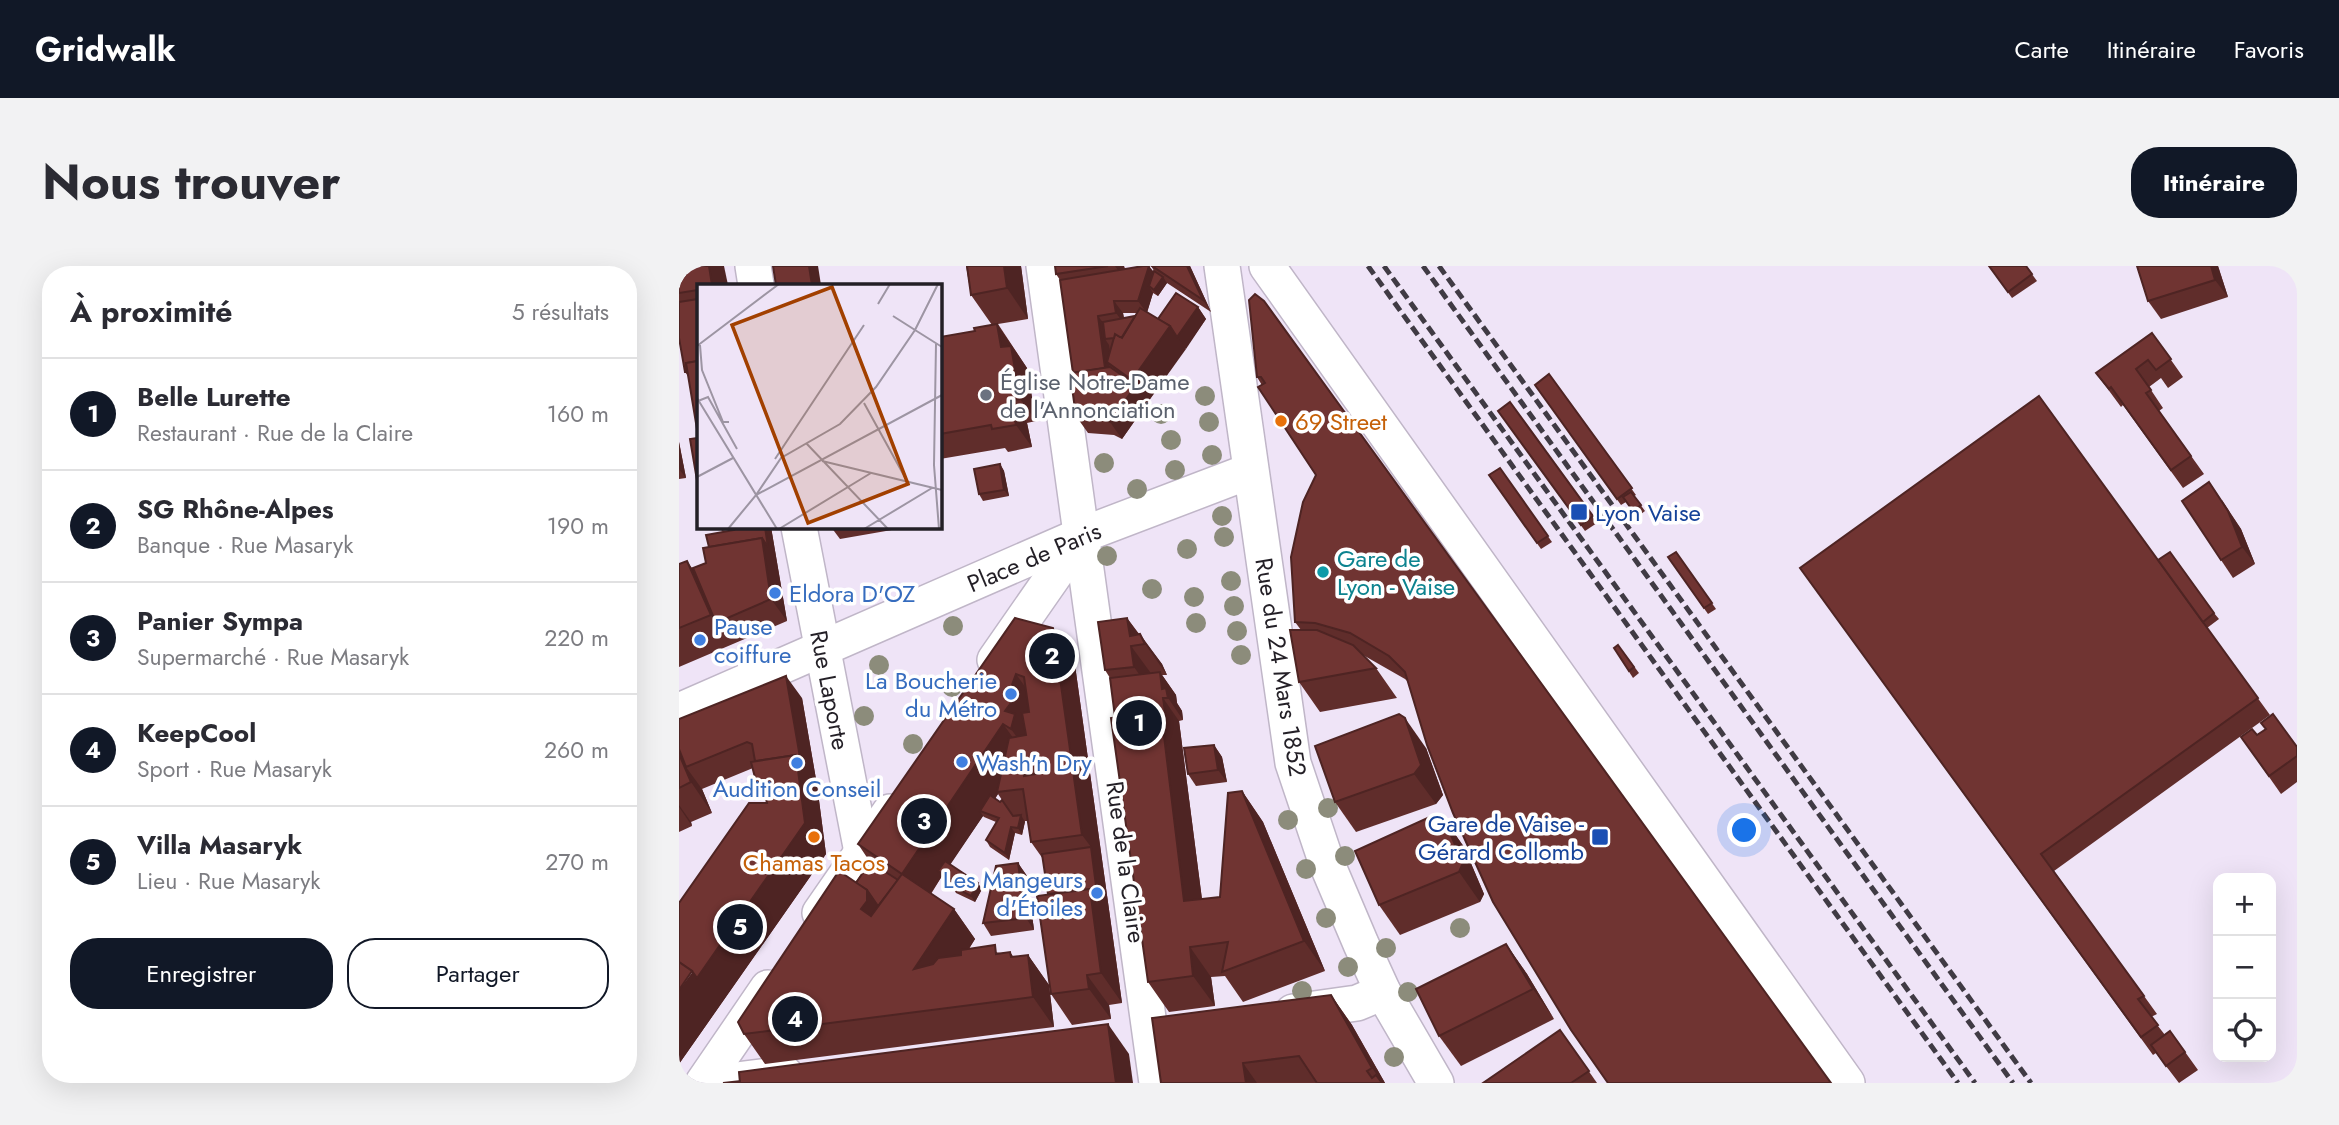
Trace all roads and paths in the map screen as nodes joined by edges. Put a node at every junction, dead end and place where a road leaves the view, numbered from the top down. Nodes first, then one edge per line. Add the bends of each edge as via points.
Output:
1 (753, 266) edge
2 (1044, 266) edge
3 (1222, 266) edge
4 (1267, 266) edge
5 (757, 284) edge
6 (1269, 366) edge
7 (1240, 400) junction
8 (1250, 471) junction
9 (799, 528) edge
10 (1082, 535) junction
11 (822, 649) junction
12 (974, 691) edge
13 (679, 711) edge
14 (911, 783) edge
15 (862, 852) junction
16 (1383, 992) junction
17 (1262, 1016) edge
18 (1166, 1030) junction
19 (1115, 1036) dead end
20 (819, 1070) edge
21 (703, 1083) edge
22 (712, 1083) edge
23 (1157, 1083) edge
24 (1436, 1083) edge
25 (1847, 1083) edge

1 - 5 street
2 - 10 street, Rue de la Claire
3 - 7 street, Rue du 24 Mars 1852
4 - 25 street via 1320,362
6 - 7 street via 1259,371
7 - 8 street, Rue du 24 Mars 1852
8 - 10 street, Place de Paris
8 - 16 street, Rue du 24 Mars 1852 via 1293,763 1327,864
9 - 11 street, Rue Laporte
10 - 11 street, Place de Paris
10 - 12 street
10 - 18 street, Rue de la Claire
11 - 13 street, Place de Paris
11 - 15 street, Rue Laporte
14 - 15 street
15 - 21 street
16 - 17 street via 1357,1003
16 - 24 street, Rue du 24 Mars 1852
18 - 19 street
18 - 23 street, Rue de la Claire
20 - 22 street

